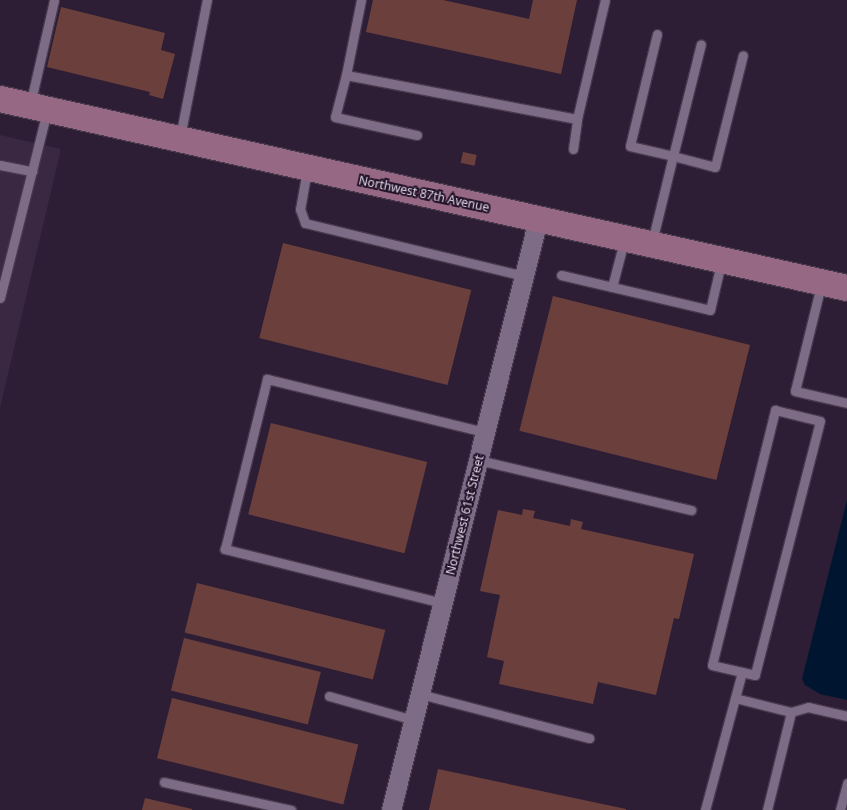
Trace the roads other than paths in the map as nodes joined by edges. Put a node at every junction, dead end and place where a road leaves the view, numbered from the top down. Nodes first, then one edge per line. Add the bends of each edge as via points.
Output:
1 (54, 0) edge
2 (208, 0) edge
3 (361, 0) edge
4 (605, 0) edge
5 (657, 34) dead end
6 (701, 44) dead end
7 (743, 55) dead end
8 (346, 75) junction
9 (0, 99) edge
10 (38, 108) junction
11 (577, 119) junction
12 (417, 135) dead end
13 (180, 140) junction
14 (573, 149) dead end
15 (673, 156) junction
16 (0, 165) edge
17 (308, 168) junction
18 (32, 171) junction
19 (538, 219) junction
20 (624, 238) junction
21 (651, 244) junction
22 (722, 260) junction
23 (561, 275) dead end
24 (524, 276) junction
25 (822, 283) junction
26 (612, 287) junction
27 (847, 288) edge
28 (0, 299) edge
29 (847, 403) edge
30 (485, 432) junction
31 (478, 460) junction
32 (690, 510) dead end
33 (443, 603) junction
34 (742, 672) junction
35 (420, 694) junction
36 (329, 696) dead end
37 (735, 698) junction
38 (791, 712) junction
39 (847, 716) edge
40 (414, 720) junction
41 (589, 738) dead end
42 (164, 782) dead end
43 (847, 783) edge
44 (291, 810) edge
45 (390, 810) edge
46 (705, 810) edge
47 (767, 810) edge
48 (840, 810) edge

1 - 10 lane
2 - 13 lane
3 - 8 lane
4 - 11 lane
5 - 15 lane via 630,146
6 - 15 lane
7 - 15 lane via 715,167
8 - 11 lane
8 - 12 lane via 335,117
9 - 10 main road, Northwest 87th Avenue
10 - 13 main road, Northwest 87th Avenue
10 - 18 lane
11 - 14 lane
13 - 17 main road, Northwest 87th Avenue
15 - 21 lane
16 - 18 lane
17 - 19 main road, Northwest 87th Avenue
17 - 24 lane via 300,209 305,223
18 - 28 lane
19 - 20 main road, Northwest 87th Avenue
19 - 24 street, Northwest 61st Street
20 - 21 main road, Northwest 87th Avenue
20 - 26 lane
21 - 22 main road, Northwest 87th Avenue
22 - 25 main road, Northwest 87th Avenue
22 - 26 lane via 710,310
23 - 26 lane
24 - 30 street, Northwest 61st Street
25 - 27 main road, Northwest 87th Avenue
25 - 29 lane via 795,392
30 - 31 street, Northwest 61st Street
30 - 33 lane via 266,378 226,549
31 - 32 lane
31 - 33 street, Northwest 61st Street
33 - 35 street, Northwest 61st Street
34 - 34 lane via 712,665 775,410 820,421 755,675
34 - 37 lane
35 - 40 street, Northwest 61st Street
35 - 41 lane
36 - 40 lane
37 - 38 lane
37 - 46 lane
38 - 39 lane via 808,707
38 - 47 lane
40 - 45 street, Northwest 61st Street
42 - 44 lane
43 - 48 lane

